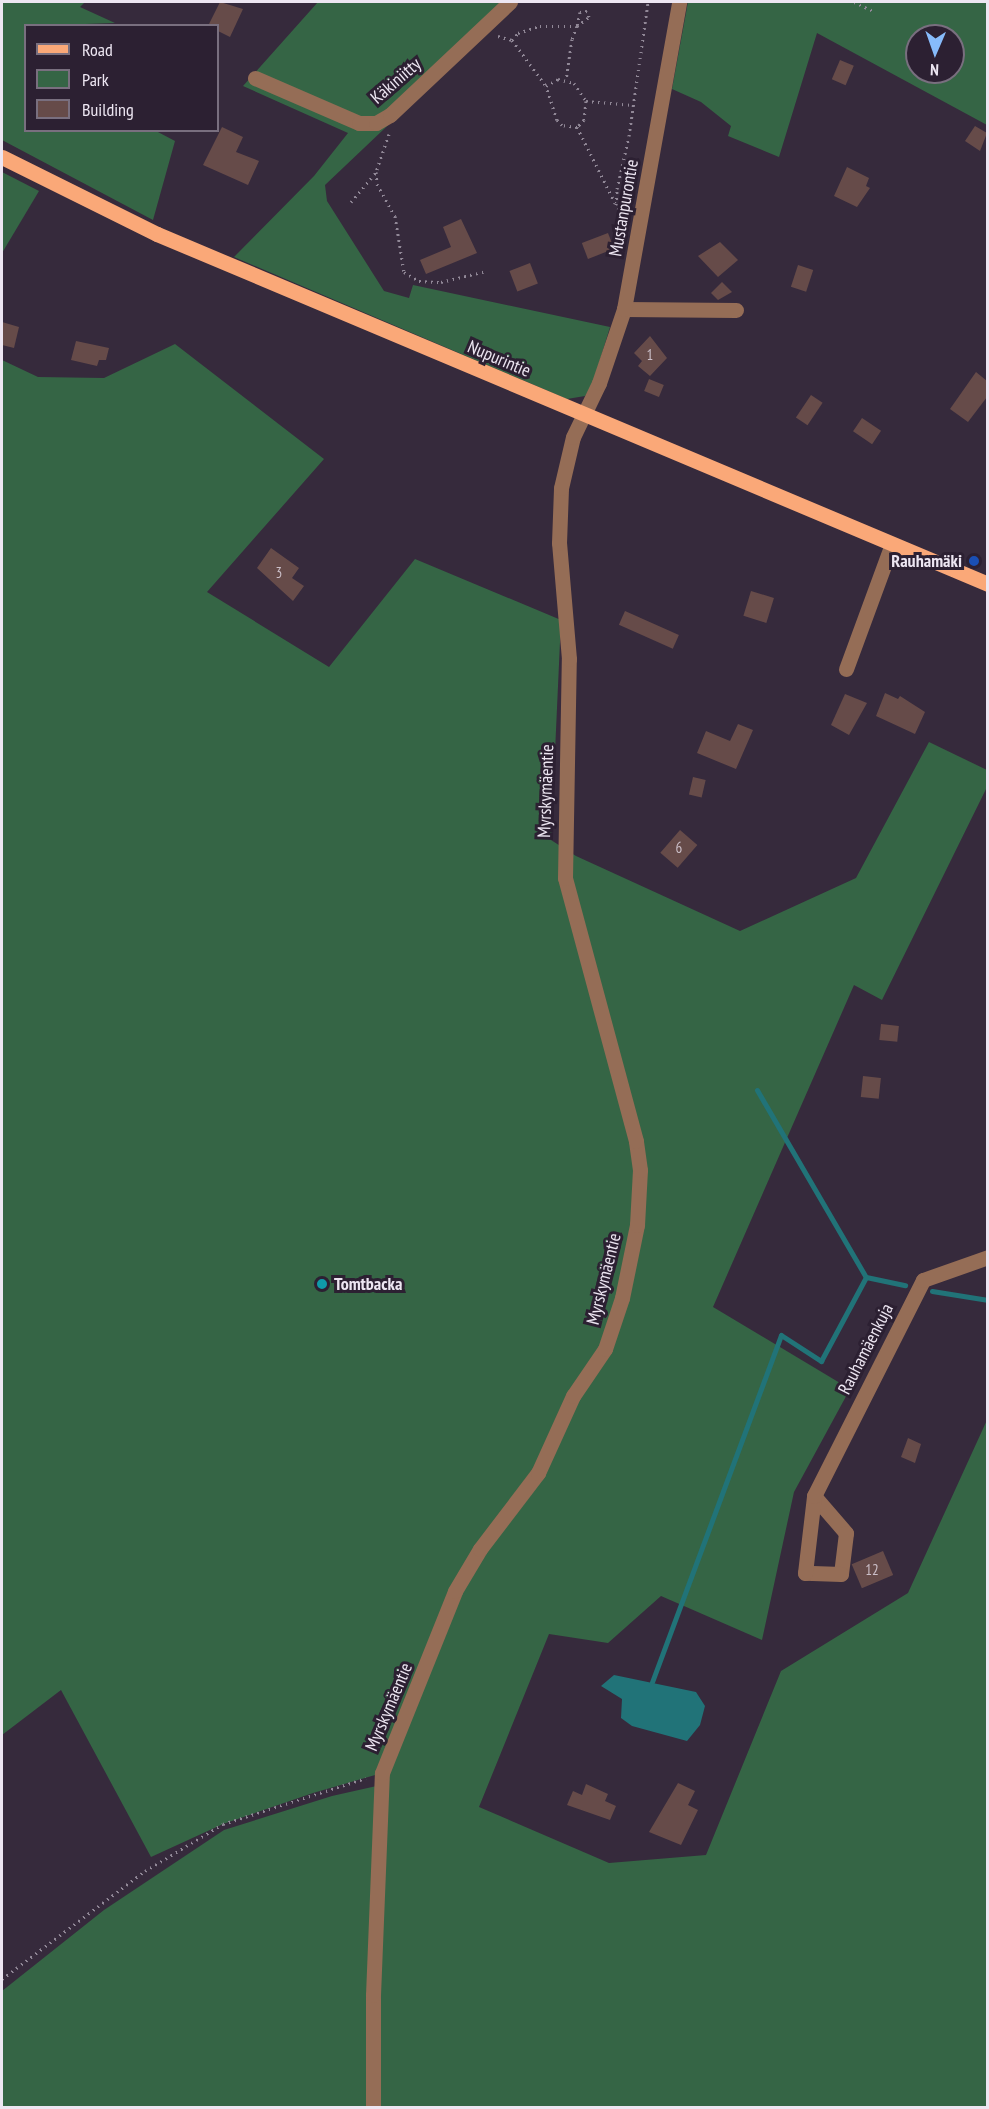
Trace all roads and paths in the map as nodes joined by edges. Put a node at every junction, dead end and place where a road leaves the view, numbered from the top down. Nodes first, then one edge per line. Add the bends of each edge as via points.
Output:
1 (510, 2) edge
2 (648, 2) edge
3 (679, 2) edge
4 (854, 2) edge
5 (873, 11) dead end
6 (577, 26) junction
7 (491, 38) dead end
8 (512, 40) junction
9 (255, 78) dead end
10 (566, 80) junction
11 (546, 86) junction
12 (586, 101) junction
13 (633, 105) junction
14 (577, 127) junction
15 (391, 131) dead end
16 (2, 157) edge
17 (375, 172) junction
18 (351, 202) dead end
19 (616, 205) junction
20 (641, 221) junction
21 (486, 271) dead end
22 (624, 309) junction
23 (736, 310) dead end
24 (583, 415) junction
25 (892, 544) junction
26 (987, 584) edge
27 (846, 669) dead end
28 (987, 1257) edge
29 (814, 1496) junction
30 (382, 1773) junction
31 (2, 1979) edge
32 (373, 2108) edge

1 - 9 street, Käkiniitty via 390,115 376,123 359,123
2 - 13 path
3 - 20 street, Mustanpurontie
4 - 5 path
6 - 6 path via 580,12 587,11 589,17
6 - 8 path via 540,26 518,33
6 - 10 path
7 - 8 path via 503,35
8 - 11 path
10 - 11 path via 550,81
10 - 12 path via 574,83
11 - 14 path via 557,120 562,125
12 - 13 path
12 - 14 path via 584,120
13 - 19 path
14 - 19 path
15 - 17 path
16 - 24 main road, Nupurintie via 157,234
17 - 18 path
17 - 21 path via 377,184 395,216 404,272 418,281 441,282
19 - 20 path via 621,214
20 - 22 street, Mustanpurontie
22 - 23 street
22 - 24 street, Mustanpurontie via 599,383
24 - 25 main road, Nupurintie
24 - 30 street, Myrskymäentie via 573,437 561,488 560,543 569,659 563,855 570,900 636,1142 640,1170 637,1225 622,1298 605,1349 573,1396 538,1473 480,1549 455,1591
25 - 26 main road, Nupurintie
25 - 27 street
28 - 29 street, Rauhamäenkuja via 923,1280
29 - 29 street, Rauhamäenkuja via 806,1573 841,1574 846,1533
30 - 31 path via 223,1824 146,1871
30 - 32 street, Myrskymäentie via 373,1995

